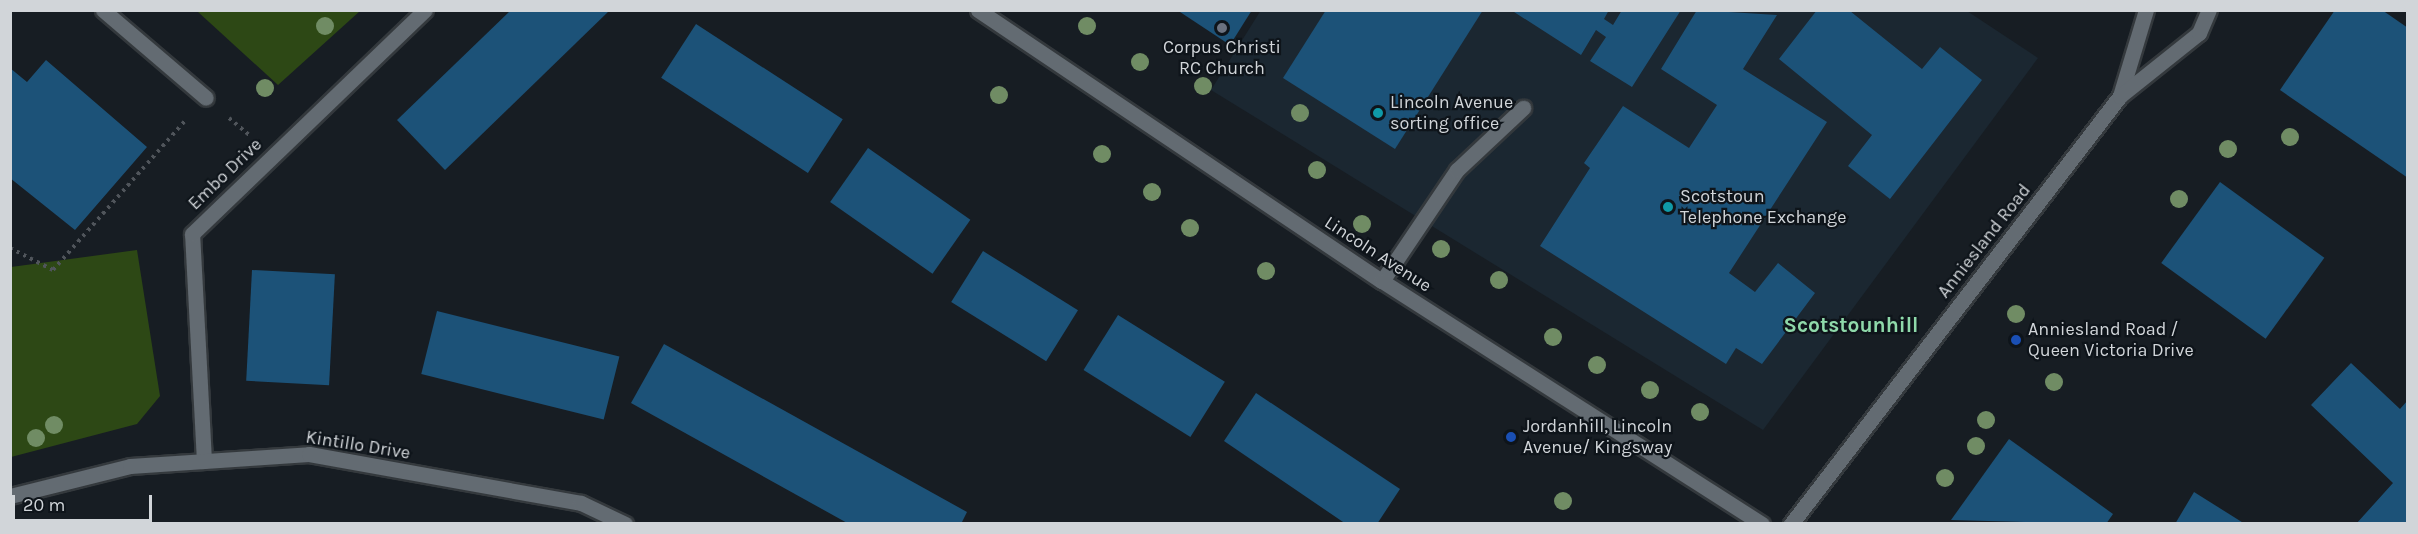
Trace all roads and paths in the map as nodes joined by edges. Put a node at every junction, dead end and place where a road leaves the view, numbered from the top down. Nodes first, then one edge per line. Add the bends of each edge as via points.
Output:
1 (104, 10) edge
2 (426, 10) edge
3 (978, 10) edge
4 (2146, 10) edge
5 (2209, 10) edge
6 (2120, 96) junction
7 (206, 98) junction
8 (1523, 108) dead end
9 (272, 155) junction
10 (10, 248) edge
11 (1382, 281) junction
12 (204, 460) junction
13 (10, 496) edge
14 (625, 524) edge
15 (1762, 524) edge
16 (1791, 524) edge

1 - 7 street
2 - 9 street, Embo Drive
3 - 11 street, Lincoln Avenue
4 - 6 street, Anniesland Road
5 - 6 street, Anniesland Road via 2199,33
6 - 16 street, Anniesland Road
7 - 9 path
7 - 10 path via 53,270
8 - 11 street via 1457,170
9 - 12 street, Embo Drive via 192,234
11 - 15 street, Lincoln Avenue
12 - 13 street, Kintillo Drive via 130,466
12 - 14 street, Kintillo Drive via 309,454 581,503

